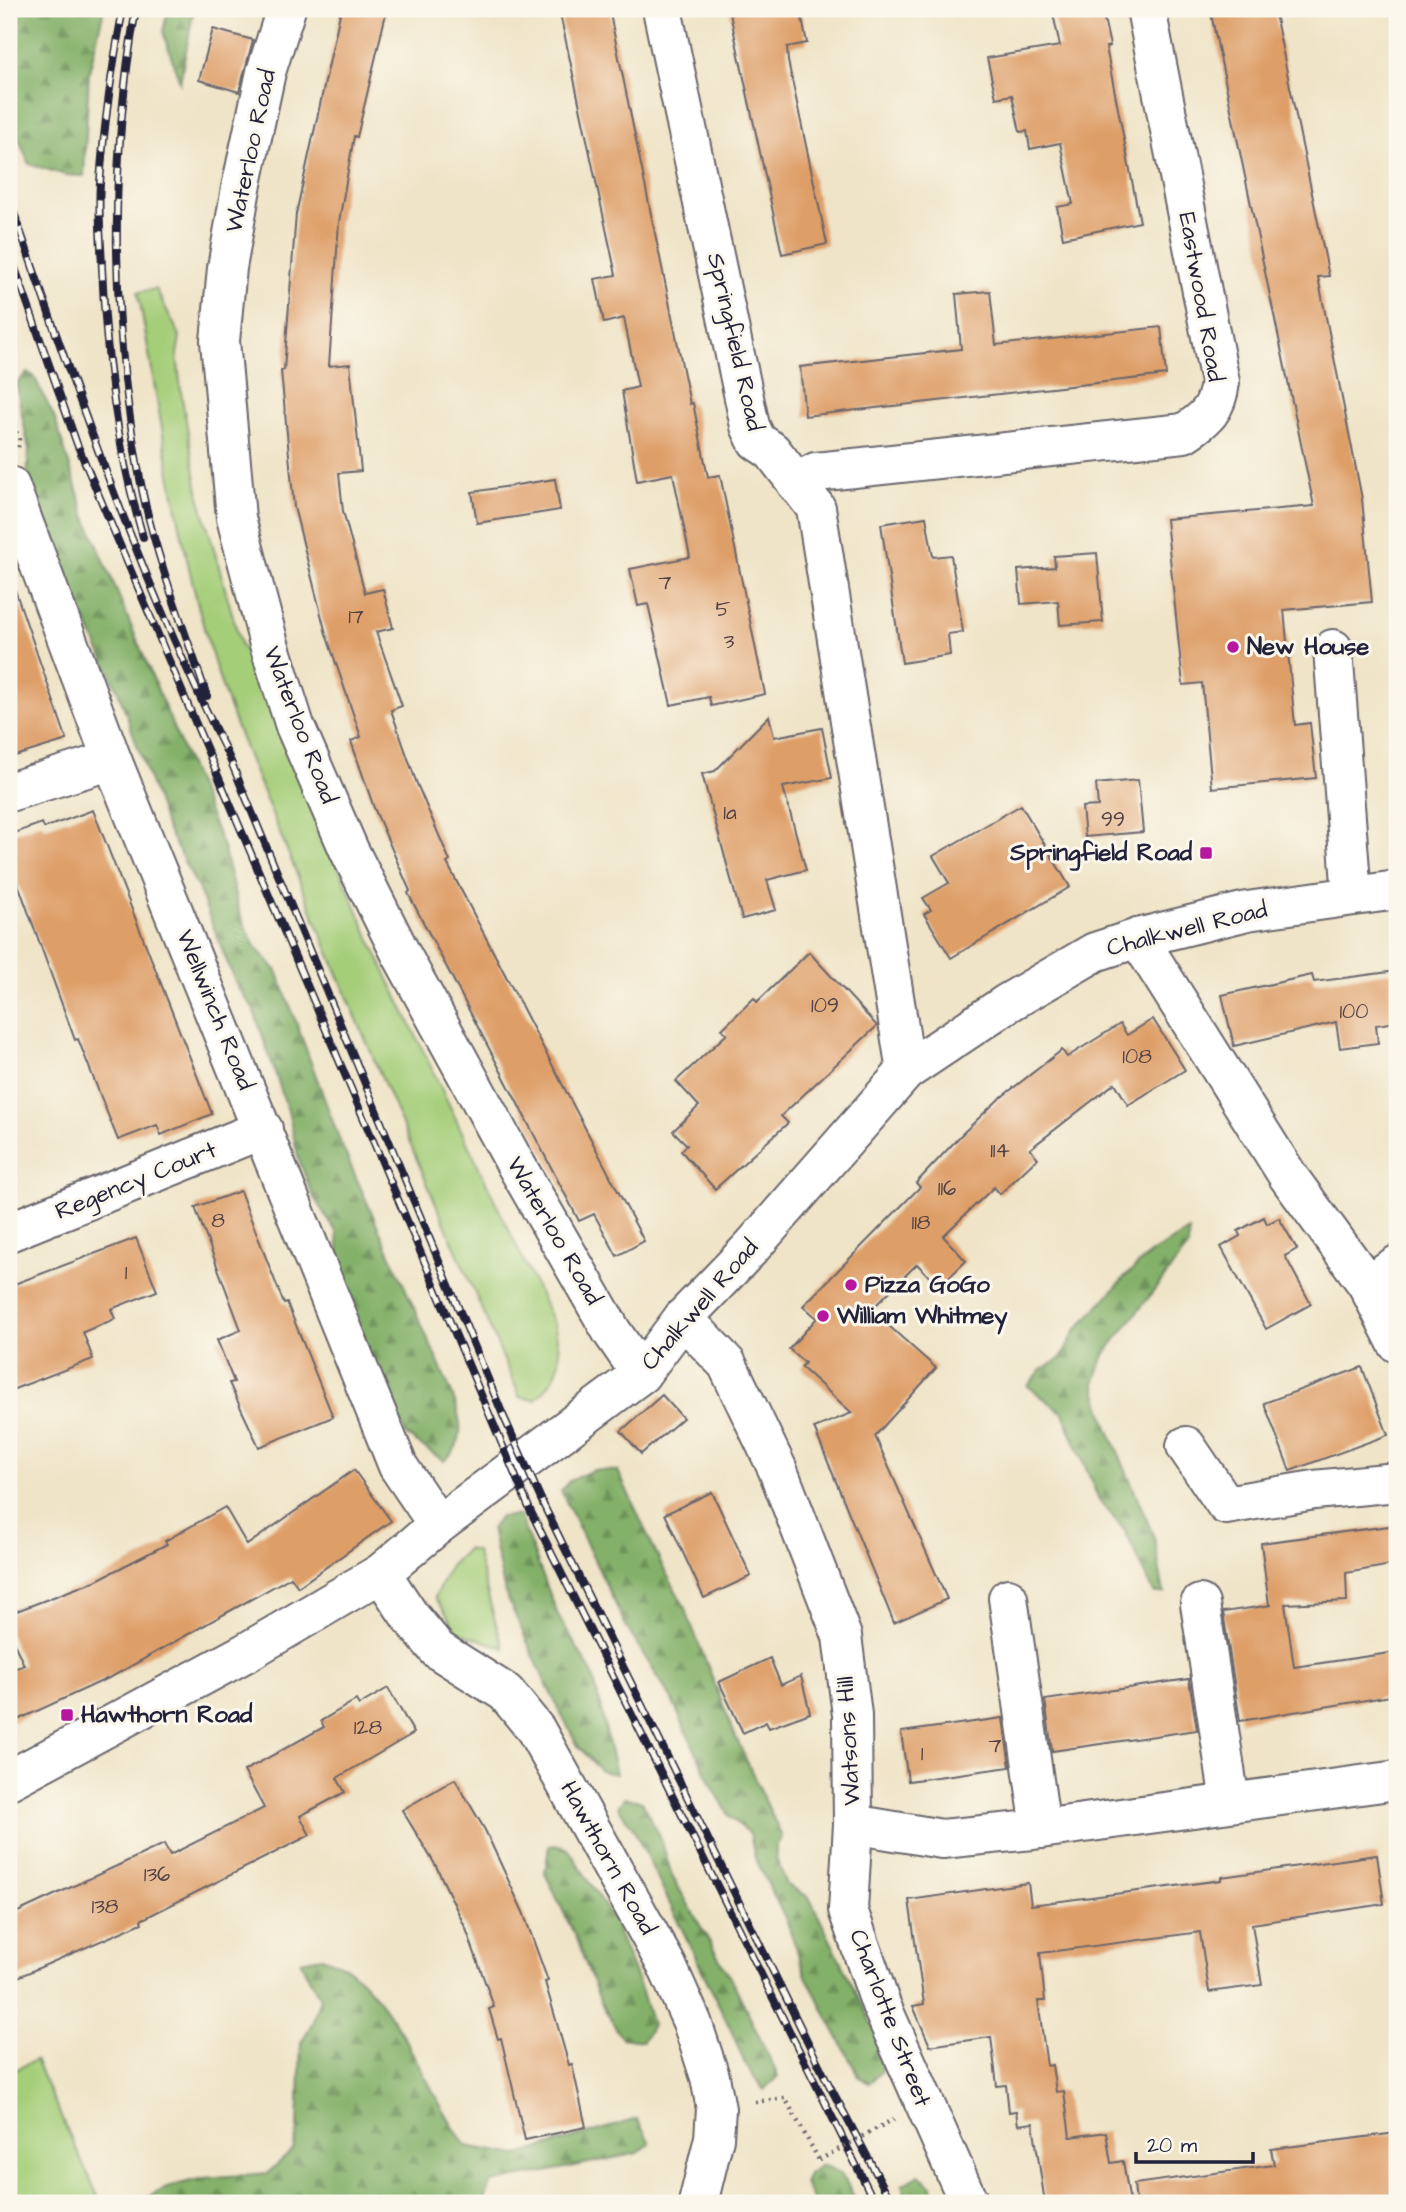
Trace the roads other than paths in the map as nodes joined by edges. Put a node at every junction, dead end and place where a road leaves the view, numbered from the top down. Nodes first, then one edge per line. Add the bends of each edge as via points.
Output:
1 (286, 9) edge
2 (662, 9) edge
3 (1146, 9) edge
4 (796, 483) junction
5 (10, 486) edge
6 (1334, 649) dead end
7 (113, 760) junction
8 (9, 792) edge
9 (1397, 890) edge
10 (1352, 896) junction
11 (1138, 938) junction
12 (906, 1071) junction
13 (263, 1129) junction
14 (9, 1232) edge
15 (1382, 1275) edge
16 (683, 1318) junction
17 (1397, 1343) edge
18 (641, 1374) junction
19 (1186, 1446) dead end
20 (1397, 1482) edge
21 (438, 1525) junction
22 (381, 1573) junction
23 (1007, 1598) dead end
24 (1200, 1605) dead end
25 (9, 1780) edge
26 (1397, 1780) edge
27 (1230, 1802) junction
28 (853, 1824) junction
29 (1041, 1829) junction
30 (698, 2203) edge
31 (969, 2203) edge

1 - 18 street, Waterloo Road via 265,72 227,268 220,341 236,518 268,644 295,726 401,954 522,1175
2 - 4 street, Springfield Road via 750,426 757,441 772,451
3 - 4 street, Eastwood Road via 1220,382 1218,403 1203,421 1184,433 816,472
4 - 12 street, Springfield Road via 816,508
5 - 7 street, Wellwinch Road
6 - 10 street
7 - 8 street
7 - 13 street, Wellwinch Road
9 - 10 street, Chalkwell Road
10 - 11 street, Chalkwell Road via 1247,911
11 - 12 street, Chalkwell Road via 1095,952
11 - 15 street via 1288,1176
12 - 16 street, Chalkwell Road
13 - 14 street, Regency Court
13 - 21 street, Wellwinch Road via 398,1466
15 - 17 street
16 - 18 street, Chalkwell Road
16 - 28 street, Watsons Hill via 727,1364 777,1468 842,1636 852,1715
18 - 21 street, Chalkwell Road
19 - 20 street via 1226,1505
21 - 22 street, Chalkwell Road
22 - 25 street, Chalkwell Road via 245,1653
22 - 30 street, Hawthorn Road via 438,1650 506,1693 536,1730 667,1966 692,2022 716,2109
23 - 29 street
24 - 27 street
26 - 27 street, Watsons Hill
27 - 29 street, Watsons Hill
28 - 29 street, Watsons Hill via 942,1839
28 - 31 street, Charlotte Street via 848,1910 881,2005

